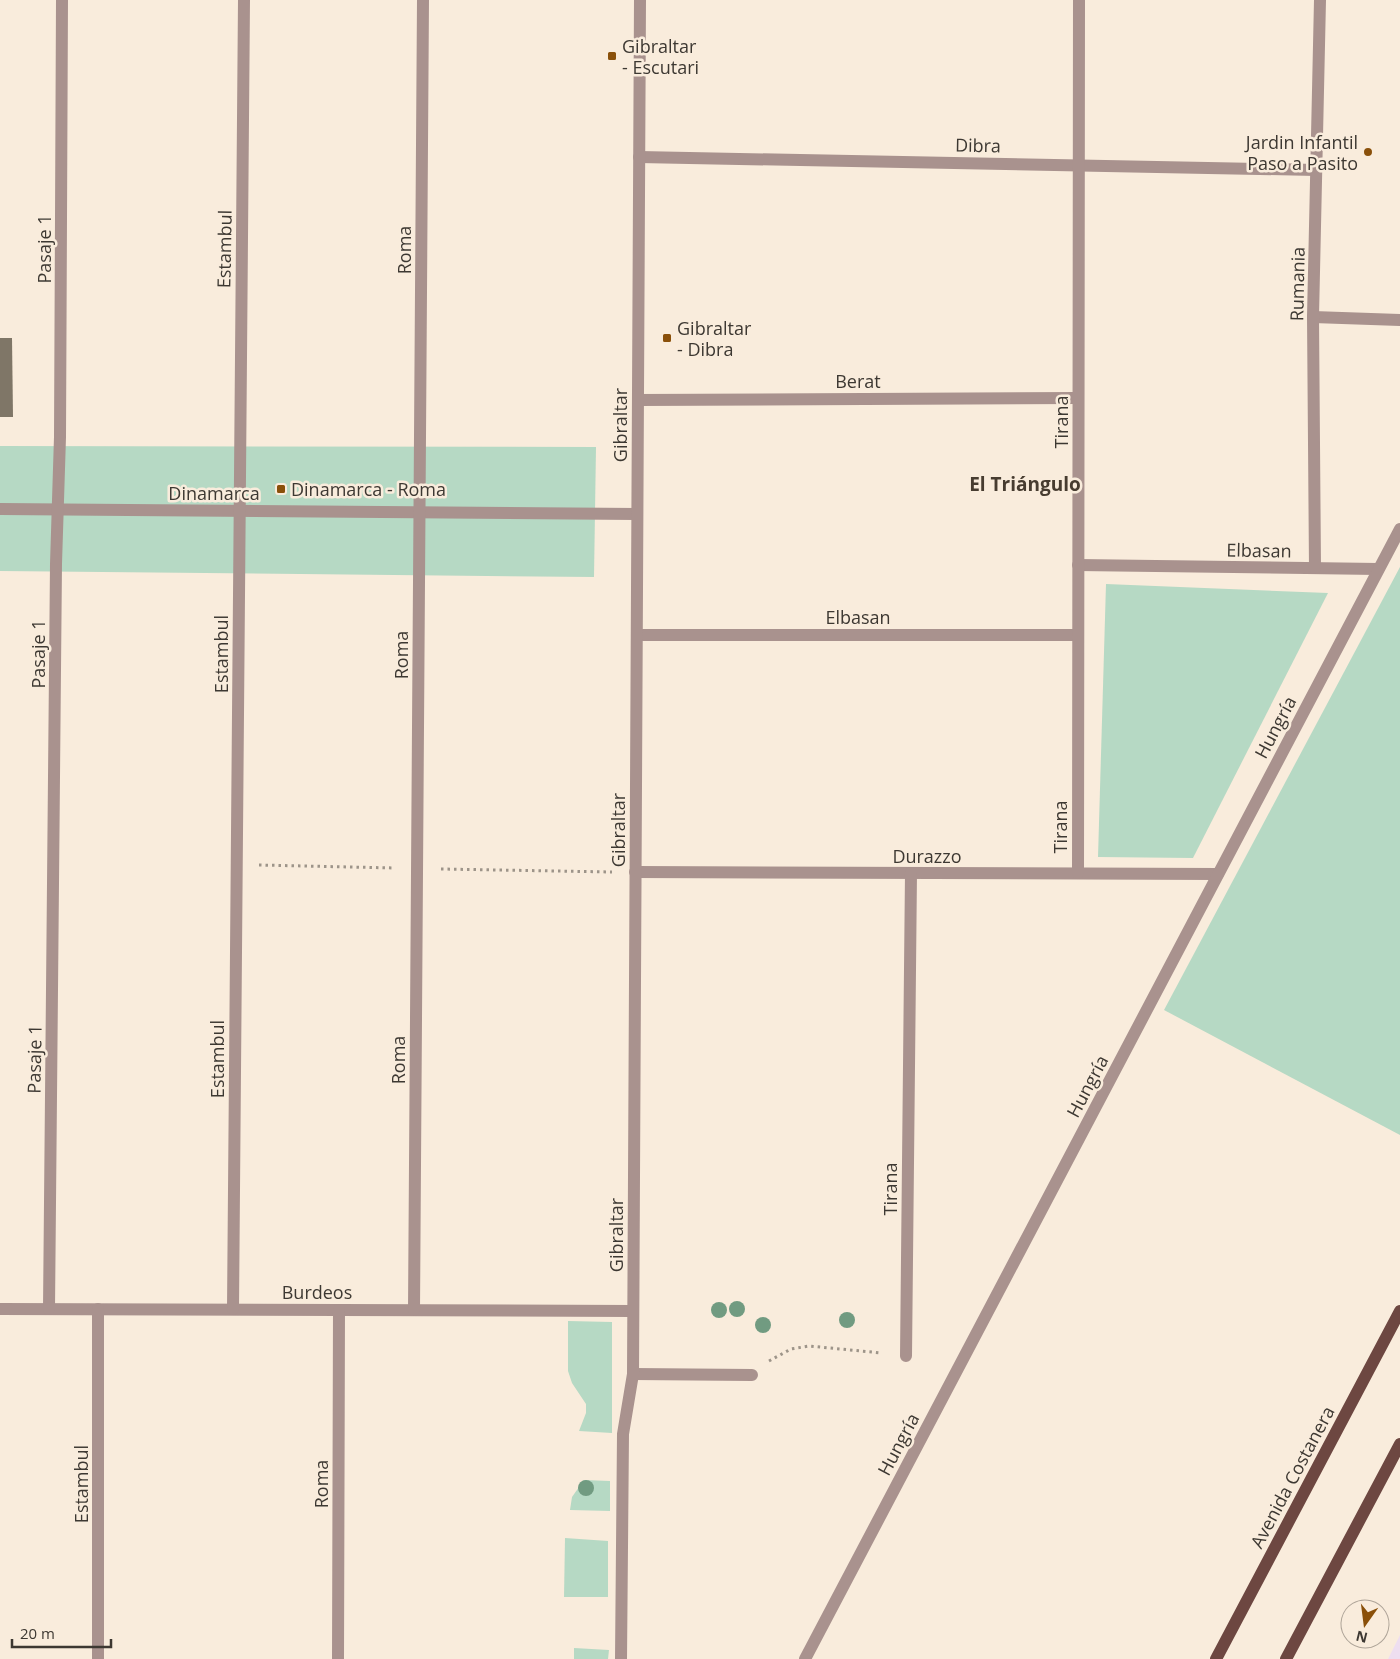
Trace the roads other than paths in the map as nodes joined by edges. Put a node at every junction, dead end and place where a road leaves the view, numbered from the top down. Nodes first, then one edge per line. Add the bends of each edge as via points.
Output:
1 (62, 0) edge
2 (244, 0) edge
3 (423, 0) edge
4 (640, 0) edge
5 (1079, 0) edge
6 (1320, 0) edge
7 (639, 156) junction
8 (1078, 165) junction
9 (1316, 170) junction
10 (1314, 317) junction
11 (1400, 320) edge
12 (1078, 398) junction
13 (638, 400) junction
14 (0, 508) edge
15 (58, 509) junction
16 (240, 511) junction
17 (420, 512) junction
18 (637, 514) junction
19 (1400, 529) edge
20 (1078, 565) junction
21 (1315, 568) junction
22 (1378, 569) junction
23 (637, 634) junction
24 (1078, 635) junction
25 (635, 872) junction
26 (910, 873) junction
27 (1078, 873) junction
28 (1218, 874) junction
29 (0, 1309) edge
30 (49, 1309) junction
31 (98, 1309) junction
32 (232, 1309) junction
33 (339, 1310) junction
34 (414, 1310) junction
35 (633, 1311) junction
36 (1400, 1311) edge
37 (906, 1356) road end
38 (633, 1374) junction
39 (752, 1375) road end
40 (1400, 1444) edge
41 (98, 1659) edge
42 (338, 1659) edge
43 (621, 1659) edge
44 (805, 1659) edge
45 (1216, 1659) edge
46 (1286, 1659) edge

1 - 15 street, Pasaje 1
2 - 16 street, Estambul
3 - 17 street, Roma
4 - 7 street, Gibraltar
5 - 8 street, Tirana
6 - 9 street, Rumania
7 - 8 street, Dibra
7 - 13 street, Gibraltar
8 - 9 street, Dibra
8 - 12 street, Tirana
9 - 10 street, Rumania
10 - 11 street
10 - 21 street, Rumania
12 - 13 street, Berat
12 - 20 street, Tirana
13 - 18 street, Gibraltar
14 - 15 street, Dinamarca
15 - 16 street, Dinamarca
15 - 30 street, Pasaje 1
16 - 17 street, Dinamarca
16 - 32 street, Estambul
17 - 18 street, Dinamarca
17 - 34 street, Roma
18 - 23 street, Gibraltar
19 - 22 street, Hungría
20 - 21 street, Elbasan
20 - 24 street, Tirana
21 - 22 street, Elbasan
22 - 28 street, Hungría
23 - 24 street, Elbasan
23 - 25 street, Gibraltar
24 - 27 street, Tirana
25 - 26 street, Durazzo
25 - 35 street, Gibraltar
26 - 27 street, Durazzo
26 - 37 street, Tirana
27 - 28 street, Durazzo
28 - 44 street, Hungría
29 - 30 street, Burdeos
30 - 31 street, Burdeos
31 - 32 street, Burdeos
31 - 41 street, Estambul
32 - 33 street, Burdeos
33 - 34 street, Burdeos
33 - 42 street, Roma
34 - 35 street, Burdeos
35 - 38 street, Gibraltar
36 - 45 main road, Avenida Costanera
38 - 39 street
38 - 43 street, Gibraltar via 623,1434
40 - 46 main road

